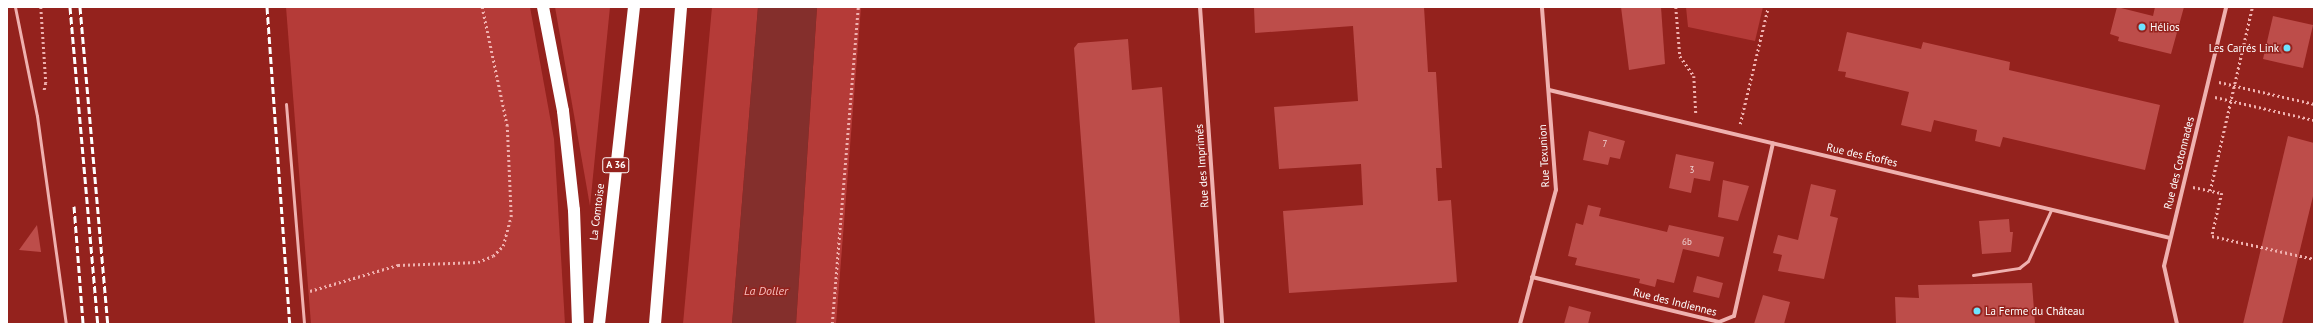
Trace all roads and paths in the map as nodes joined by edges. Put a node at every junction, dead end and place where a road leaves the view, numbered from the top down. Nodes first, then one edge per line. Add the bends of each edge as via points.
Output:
1 (15, 7) edge
2 (40, 7) edge
3 (482, 7) edge
4 (543, 7) edge
5 (634, 7) edge
6 (681, 7) edge
7 (858, 7) edge
8 (1200, 7) edge
9 (1542, 7) edge
10 (1676, 7) edge
11 (1768, 7) edge
12 (2226, 7) edge
13 (2252, 7) edge
14 (2209, 80) junction
15 (2234, 86) junction
16 (1549, 90) junction
17 (2205, 94) junction
18 (2230, 100) junction
19 (286, 104) dead end
20 (2314, 104) edge
21 (37, 116) junction
22 (2314, 120) edge
23 (1696, 125) junction
24 (1737, 135) junction
25 (1773, 143) junction
26 (2183, 184) junction
27 (2210, 191) junction
28 (2051, 210) junction
29 (2170, 238) junction
30 (2314, 259) edge
31 (1973, 274) dead end
32 (1532, 277) junction
33 (300, 294) junction
34 (66, 324) edge
35 (304, 324) edge
36 (578, 324) edge
37 (599, 324) edge
38 (655, 324) edge
39 (832, 324) edge
40 (1222, 324) edge
41 (1520, 324) edge
42 (2177, 324) edge

1 - 21 lane
2 - 21 path via 46,83
3 - 33 path via 507,126 511,217 503,246 493,256 478,262 398,265
4 - 36 highway via 563,111 574,210
5 - 37 highway, La Comtoise / A 36
6 - 38 highway
7 - 39 path
8 - 40 street, Rue des Imprimés
9 - 16 street, Rue Texunion
10 - 23 path via 1680,56 1694,76
11 - 24 path
12 - 14 street, Rue des Cotonnades
13 - 15 path
14 - 15 path
14 - 17 street, Rue des Cotonnades
15 - 18 path
15 - 20 path
16 - 23 street, Rue des Étoffes
16 - 32 street, Rue Texunion via 1556,190
17 - 18 path
17 - 26 street, Rue des Cotonnades
18 - 22 path
18 - 27 path
19 - 33 lane
21 - 34 lane
23 - 24 street, Rue des Étoffes
24 - 25 street, Rue des Étoffes
25 - 28 street, Rue des Étoffes
25 - 32 street, Rue des Indiennes via 1734,316 1719,322
26 - 27 path
26 - 29 street, Rue des Cotonnades
27 - 30 path via 2222,193 2212,236
28 - 29 street, Rue des Étoffes
28 - 31 lane via 2028,262 2019,268
29 - 42 street, Rue des Cotonnades via 2164,266
32 - 41 street, Rue Texunion
33 - 35 lane

